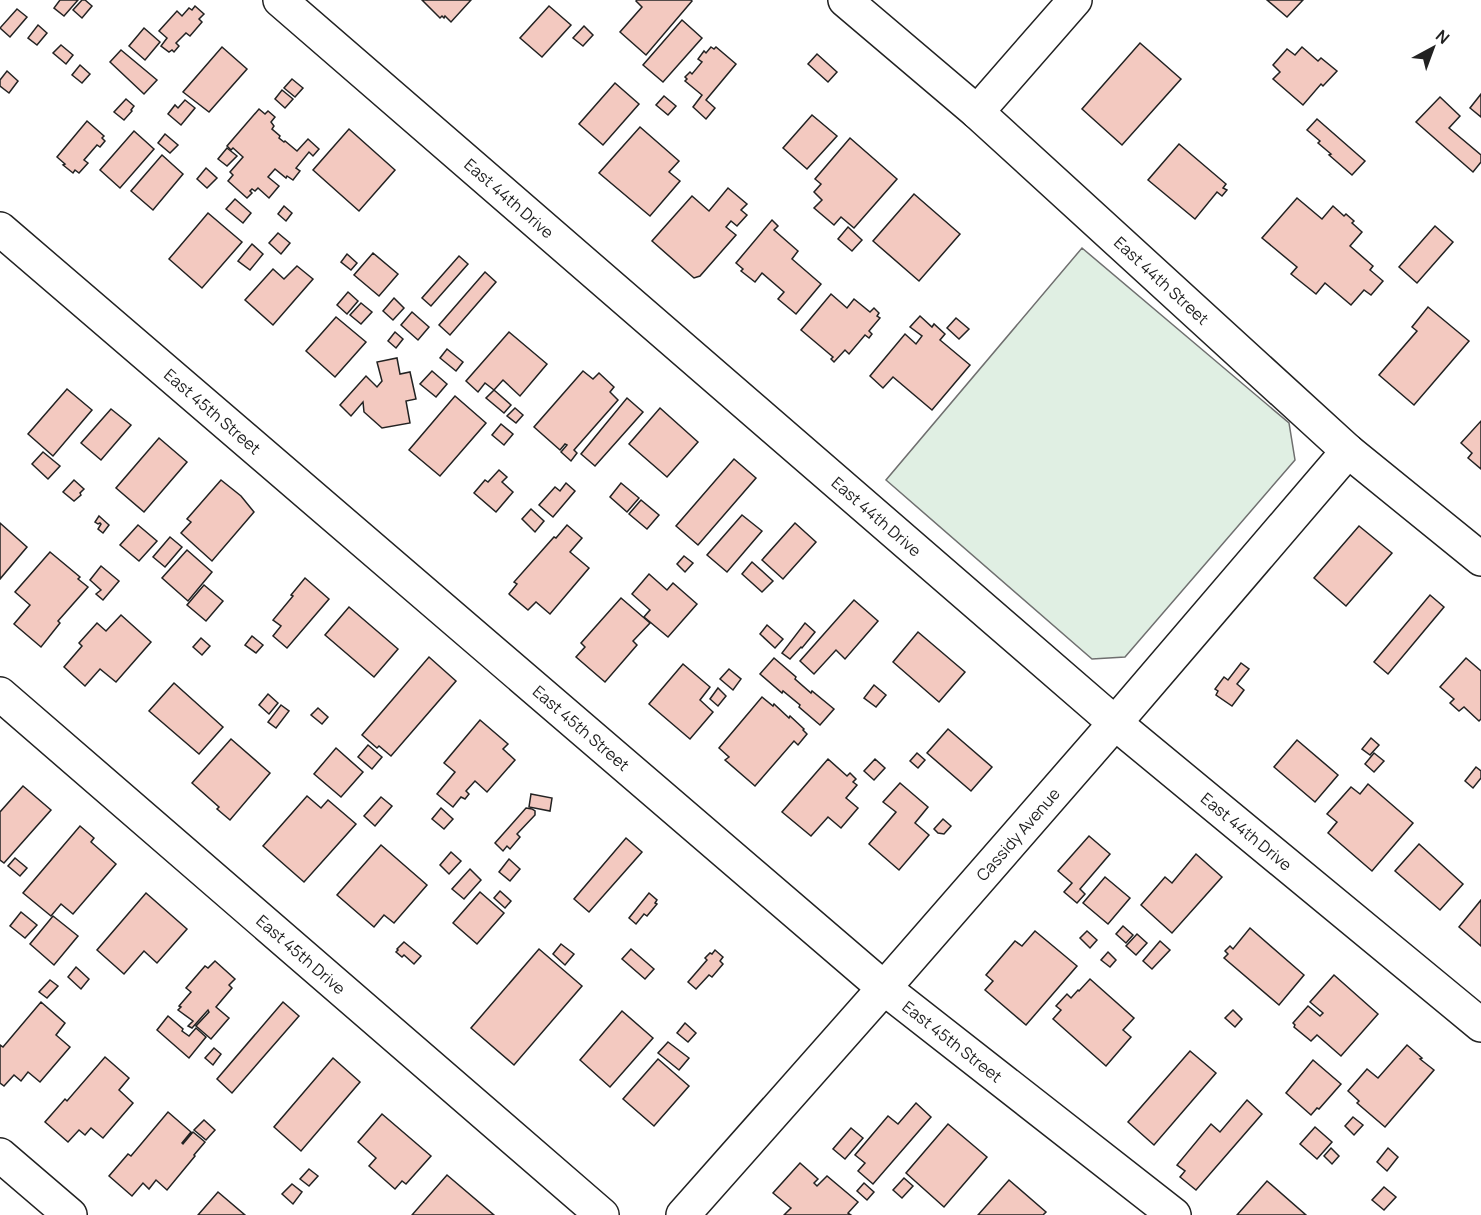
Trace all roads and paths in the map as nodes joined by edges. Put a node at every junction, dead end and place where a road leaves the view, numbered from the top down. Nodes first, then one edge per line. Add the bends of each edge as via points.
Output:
1 (280, 0) edge
2 (845, 0) edge
3 (1075, 0) edge
4 (977, 111) junction
5 (0, 229) edge
6 (1348, 451) junction
7 (1481, 560) edge
8 (0, 694) edge
9 (1115, 723) junction
10 (884, 988) junction
11 (1481, 1025) edge
12 (0, 1155) edge
13 (70, 1215) edge
14 (602, 1215) edge
15 (683, 1215) edge
16 (1174, 1215) edge

1 - 9 street, East 44th Drive
2 - 4 street, East 44th Street
3 - 4 street
4 - 6 street, East 44th Street
5 - 10 street, East 45th Street
6 - 7 street, East 44th Street
6 - 9 street, Cassidy Avenue
8 - 14 street, East 45th Drive
9 - 10 street, Cassidy Avenue
9 - 11 street, East 44th Drive
10 - 15 street, Cassidy Avenue
10 - 16 street, East 45th Street
12 - 13 street

